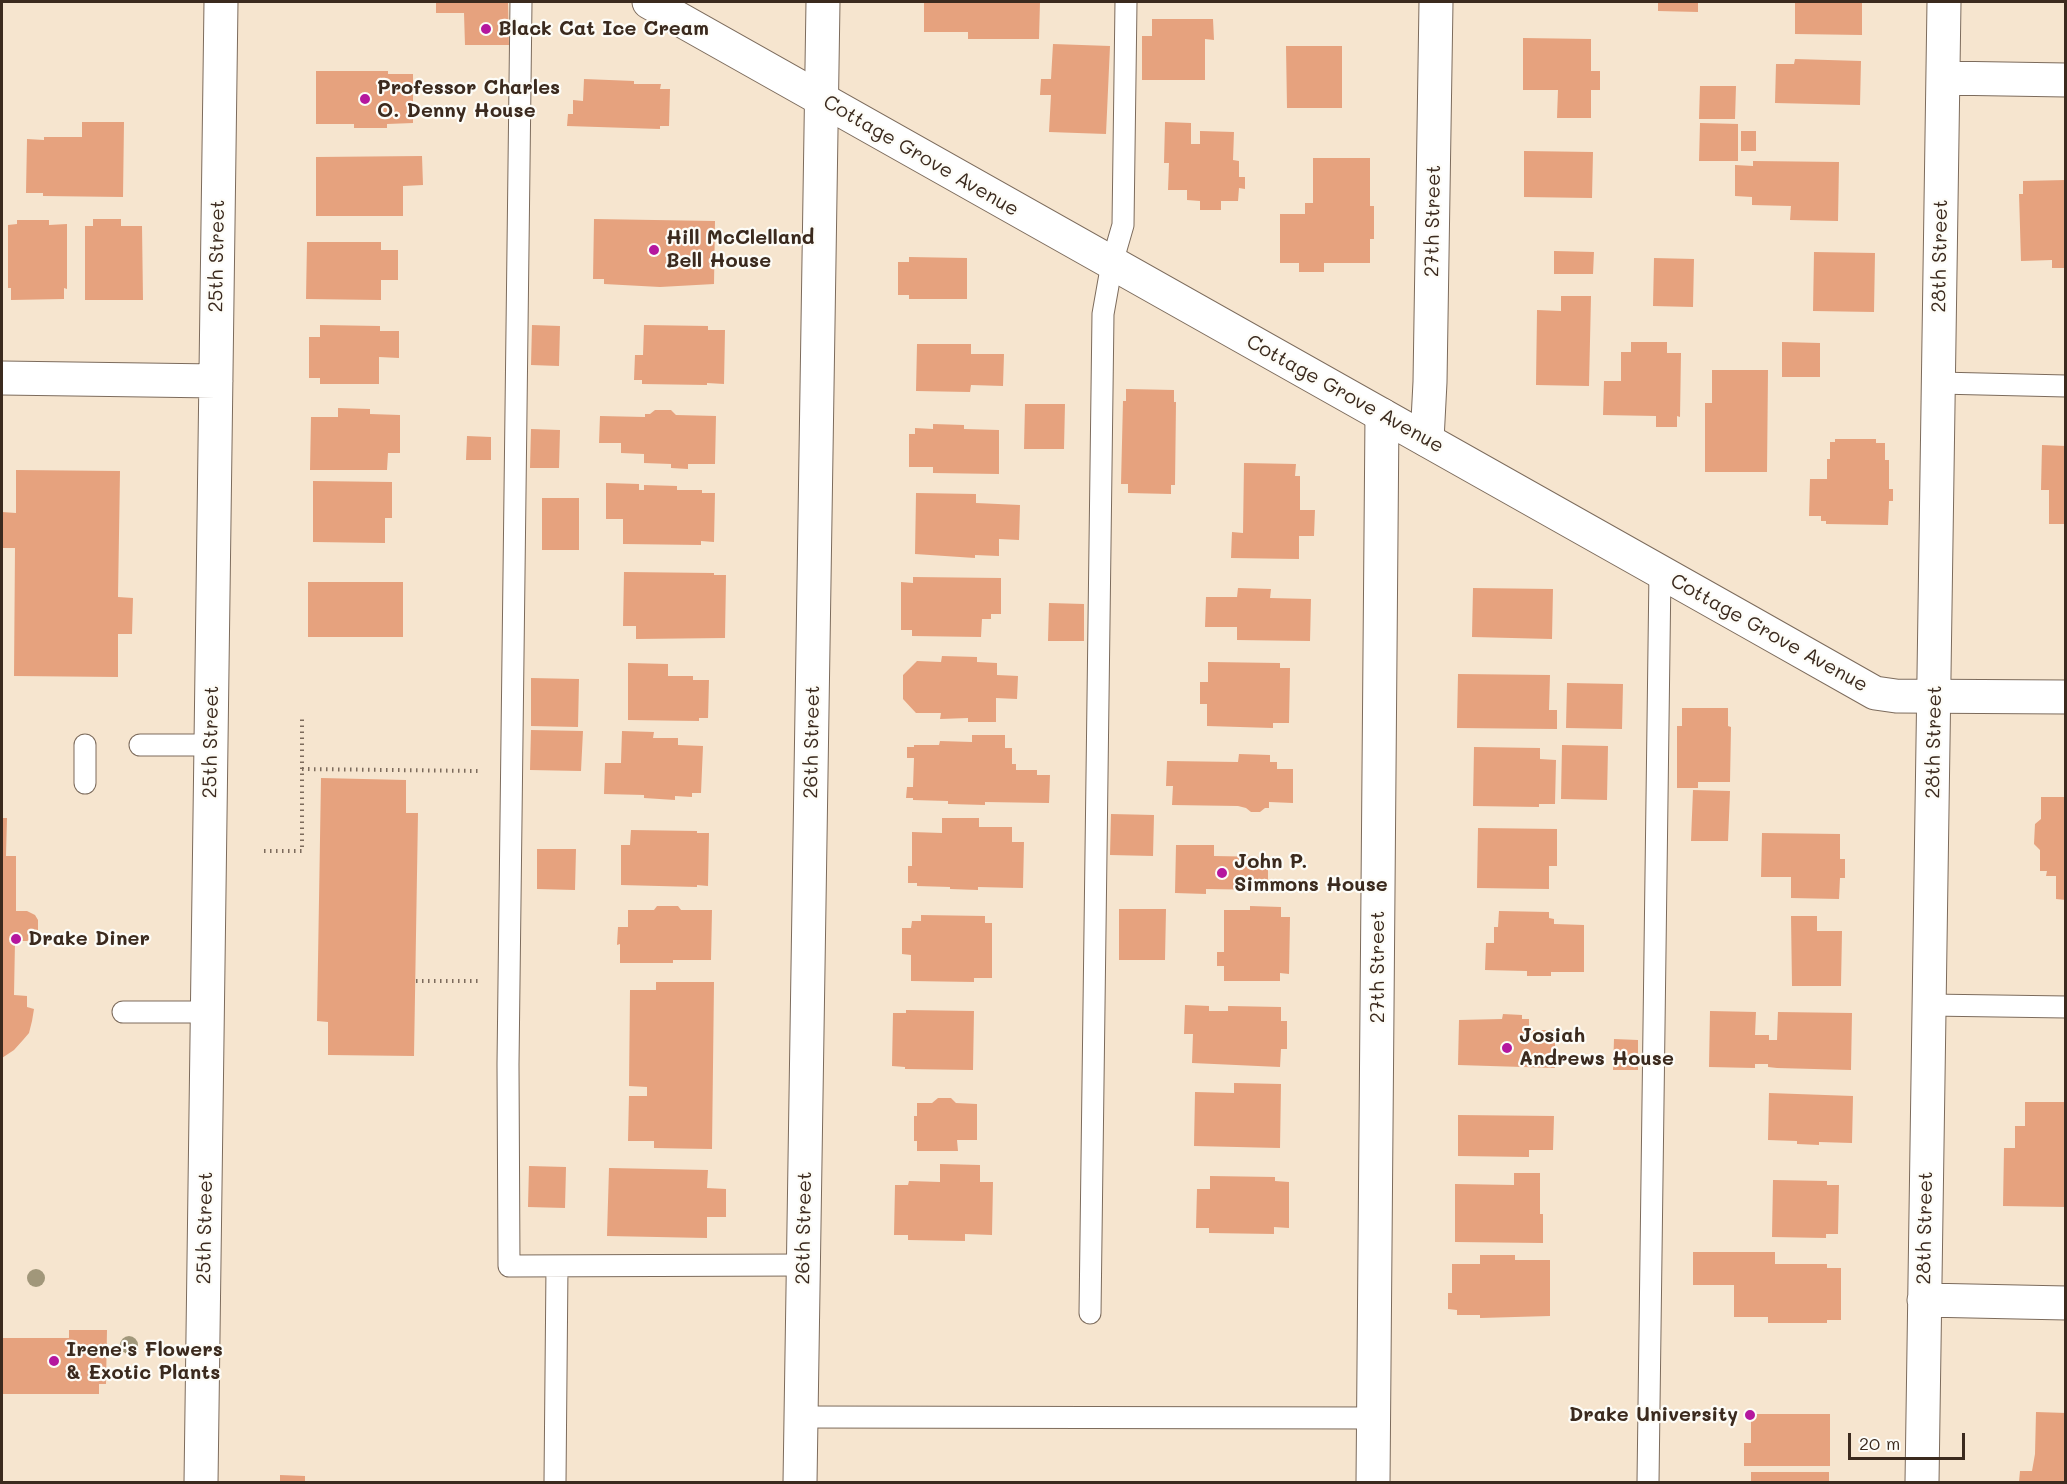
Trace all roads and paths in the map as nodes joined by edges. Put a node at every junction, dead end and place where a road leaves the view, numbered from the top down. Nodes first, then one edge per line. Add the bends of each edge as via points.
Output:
1 (221, 2) edge
2 (522, 2) edge
3 (649, 2) edge
4 (823, 2) edge
5 (1126, 2) edge
6 (1436, 2) edge
7 (1944, 2) edge
8 (1943, 78) junction
9 (2066, 80) edge
10 (821, 99) junction
11 (1112, 263) junction
12 (2, 378) edge
13 (216, 381) junction
14 (1939, 383) junction
15 (2066, 386) edge
16 (1382, 415) junction
17 (1427, 440) junction
18 (1660, 571) junction
19 (1935, 695) junction
20 (2066, 697) edge
21 (302, 716) dead end
22 (85, 745) dead end
23 (211, 745) junction
24 (140, 746) dead end
25 (302, 769) junction
26 (481, 771) dead end
27 (84, 783) dead end
28 (264, 851) dead end
29 (416, 981) dead end
30 (509, 981) junction
31 (1929, 1005) junction
32 (2066, 1007) edge
33 (123, 1012) dead end
34 (207, 1012) junction
35 (803, 1265) junction
36 (557, 1266) junction
37 (1924, 1300) junction
38 (2066, 1303) edge
39 (1090, 1313) dead end
40 (802, 1417) junction
41 (1374, 1418) junction
42 (201, 1482) edge
43 (555, 1482) edge
44 (800, 1482) edge
45 (1373, 1482) edge
46 (1648, 1482) edge
47 (1922, 1482) edge

1 - 13 street, 25th Street
2 - 30 lane
3 - 10 street, Cottage Grove Avenue
4 - 10 street, 26th Street
5 - 11 lane via 1123,225
6 - 17 street, 27th Street
7 - 8 street, 28th Street
8 - 9 street
8 - 14 street, 28th Street
10 - 11 street, Cottage Grove Avenue
10 - 35 street, 26th Street
11 - 16 street, Cottage Grove Avenue
11 - 39 lane via 1103,314
12 - 13 street
13 - 23 street, 25th Street
14 - 15 lane
14 - 19 street, 28th Street
16 - 17 street, Cottage Grove Avenue
16 - 41 street, 27th Street
17 - 18 street, Cottage Grove Avenue
18 - 19 street, Cottage Grove Avenue via 1875,693
18 - 46 lane
19 - 20 street, Cottage Grove Avenue
19 - 31 street, 28th Street
21 - 25 path
22 - 27 lane
23 - 24 lane
23 - 34 street, 25th Street
25 - 26 path
25 - 28 path via 302,851
29 - 30 path
30 - 36 lane via 509,1266
31 - 32 lane
31 - 37 street, 28th Street
33 - 34 lane
34 - 42 street, 25th Street
35 - 36 lane
35 - 40 street, 26th Street
36 - 43 lane
37 - 38 street
37 - 47 street, 28th Street
40 - 41 lane
40 - 44 street, 26th Street
41 - 45 street, 27th Street

